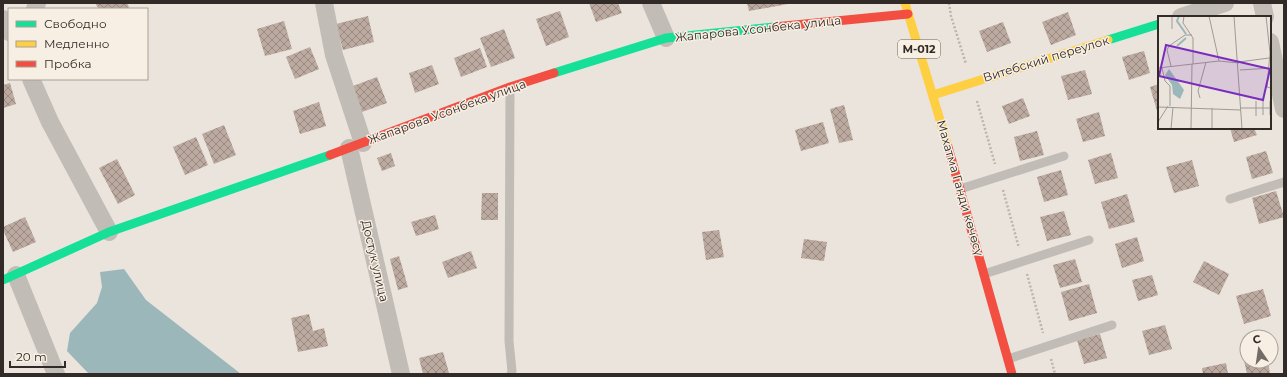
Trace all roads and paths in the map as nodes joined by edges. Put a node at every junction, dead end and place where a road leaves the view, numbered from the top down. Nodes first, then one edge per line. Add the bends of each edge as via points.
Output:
1 (324, 3) edge
2 (651, 3) edge
3 (905, 3) edge
4 (1225, 3) edge
5 (1262, 3) edge
6 (908, 14) junction
7 (1184, 16) edge
8 (1265, 16) edge
9 (3, 19) edge
10 (1158, 24) edge
11 (8, 31) edge
12 (666, 38) junction
13 (1271, 52) edge
14 (31, 80) edge
15 (1274, 83) edge
16 (510, 87) junction
17 (933, 94) junction
18 (1284, 109) edge
19 (356, 146) junction
20 (1064, 156) dead end
21 (1284, 182) edge
22 (960, 189) junction
23 (1230, 199) dead end
24 (109, 232) junction
25 (1089, 240) dead end
26 (984, 274) junction
27 (9, 277) edge
28 (1112, 325) dead end
29 (1008, 359) junction
30 (56, 374) edge
31 (401, 374) edge
32 (512, 374) edge
33 (1012, 374) edge

1 - 19 street, Достук улица
2 - 12 street
3 - 6 street, Махатма Ганди көчөсү / М-012
4 - 7 street
5 - 8 street
6 - 12 street, Жапарова Усонбека улица
6 - 17 street, Махатма Ганди көчөсү / М-012
9 - 11 street
10 - 17 street, Витебский переулок
12 - 16 street, Жапарова Усонбека улица
13 - 15 street
14 - 24 street via 50,122
15 - 18 street
16 - 19 street, Жапарова Усонбека улица
16 - 32 lane via 509,341
17 - 22 street, Махатма Ганди көчөсү
19 - 24 street, Жапарова Усонбека улица
19 - 31 street, Достук улица
20 - 22 lane
21 - 23 lane
22 - 26 street, Махатма Ганди көчөсү
24 - 27 street, Жапарова Усонбека улица
25 - 26 lane
26 - 29 street, Махатма Ганди көчөсү
27 - 30 street
28 - 29 lane
29 - 33 street, Махатма Ганди көчөсү

